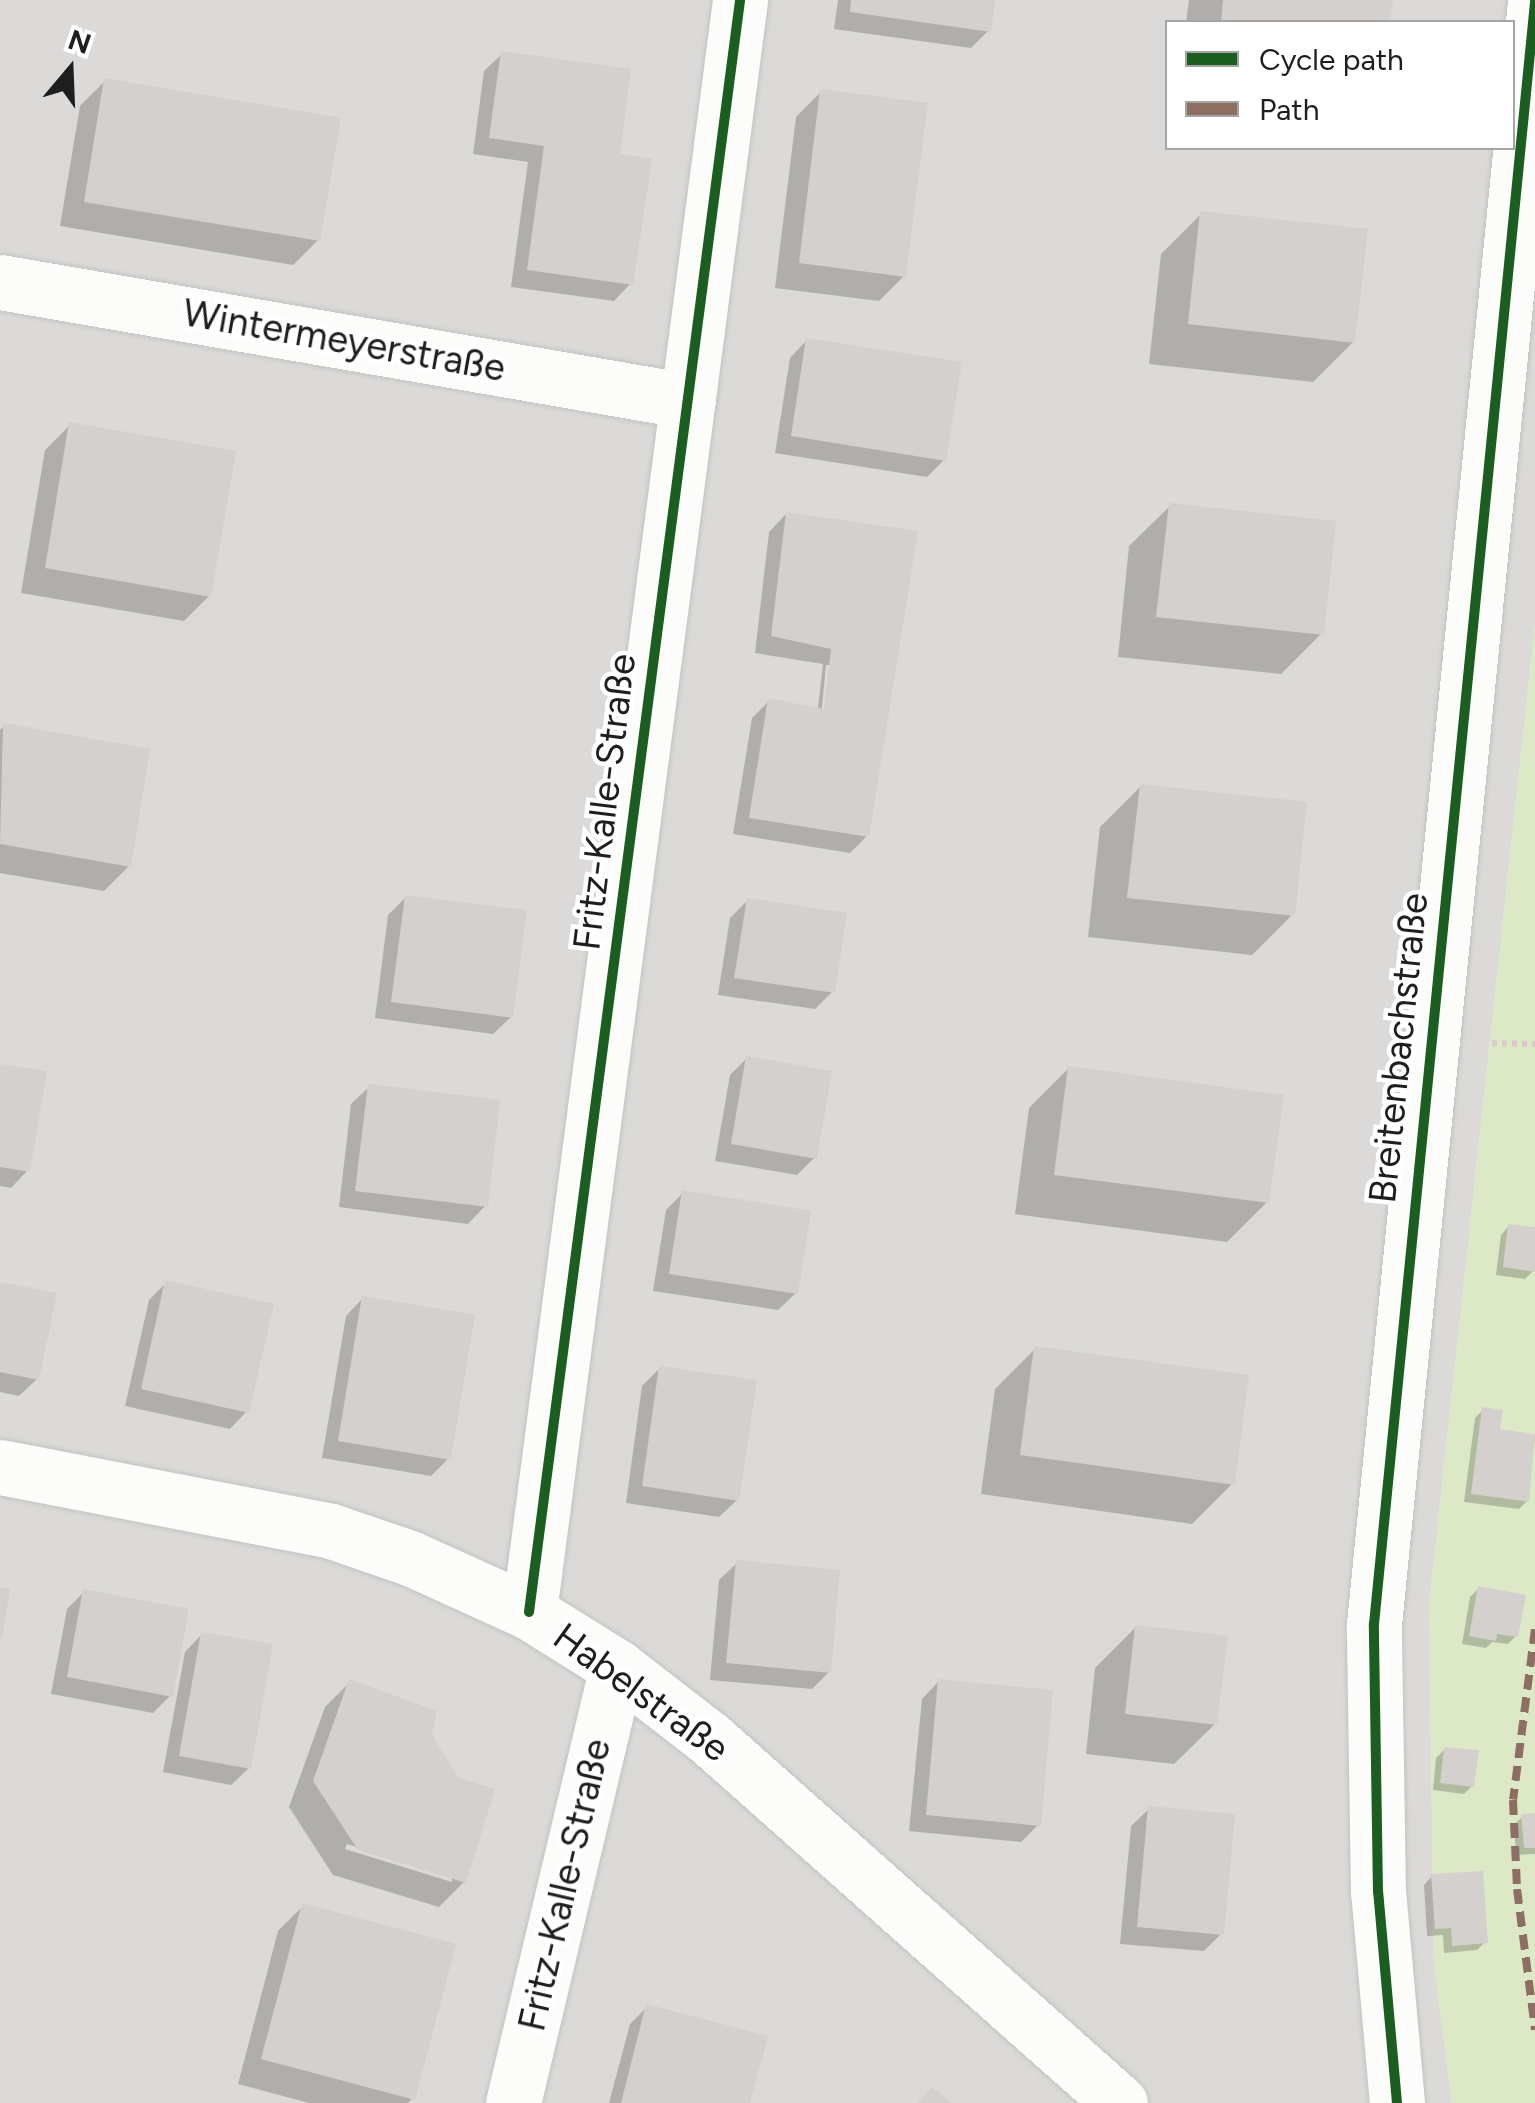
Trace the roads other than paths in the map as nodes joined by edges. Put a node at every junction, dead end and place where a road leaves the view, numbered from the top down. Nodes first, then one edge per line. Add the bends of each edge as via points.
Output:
1 (740, 0) edge
2 (1535, 1) edge
3 (0, 282) edge
4 (688, 401) junction
5 (0, 1467) edge
6 (528, 1612) junction
7 (617, 1666) junction
8 (513, 2103) edge
9 (1120, 2103) edge
10 (1398, 2103) edge

1 - 4 street, Fritz-Kalle-Straße
2 - 10 street, Breitenbachstraße via 1374,1624 1378,1892
3 - 4 street, Wintermeyerstraße
4 - 6 street, Fritz-Kalle-Straße
5 - 6 street, Habelstraße via 331,1532 410,1558
6 - 7 street, Habelstraße
7 - 8 street, Fritz-Kalle-Straße
7 - 9 street, Habelstraße via 710,1739

